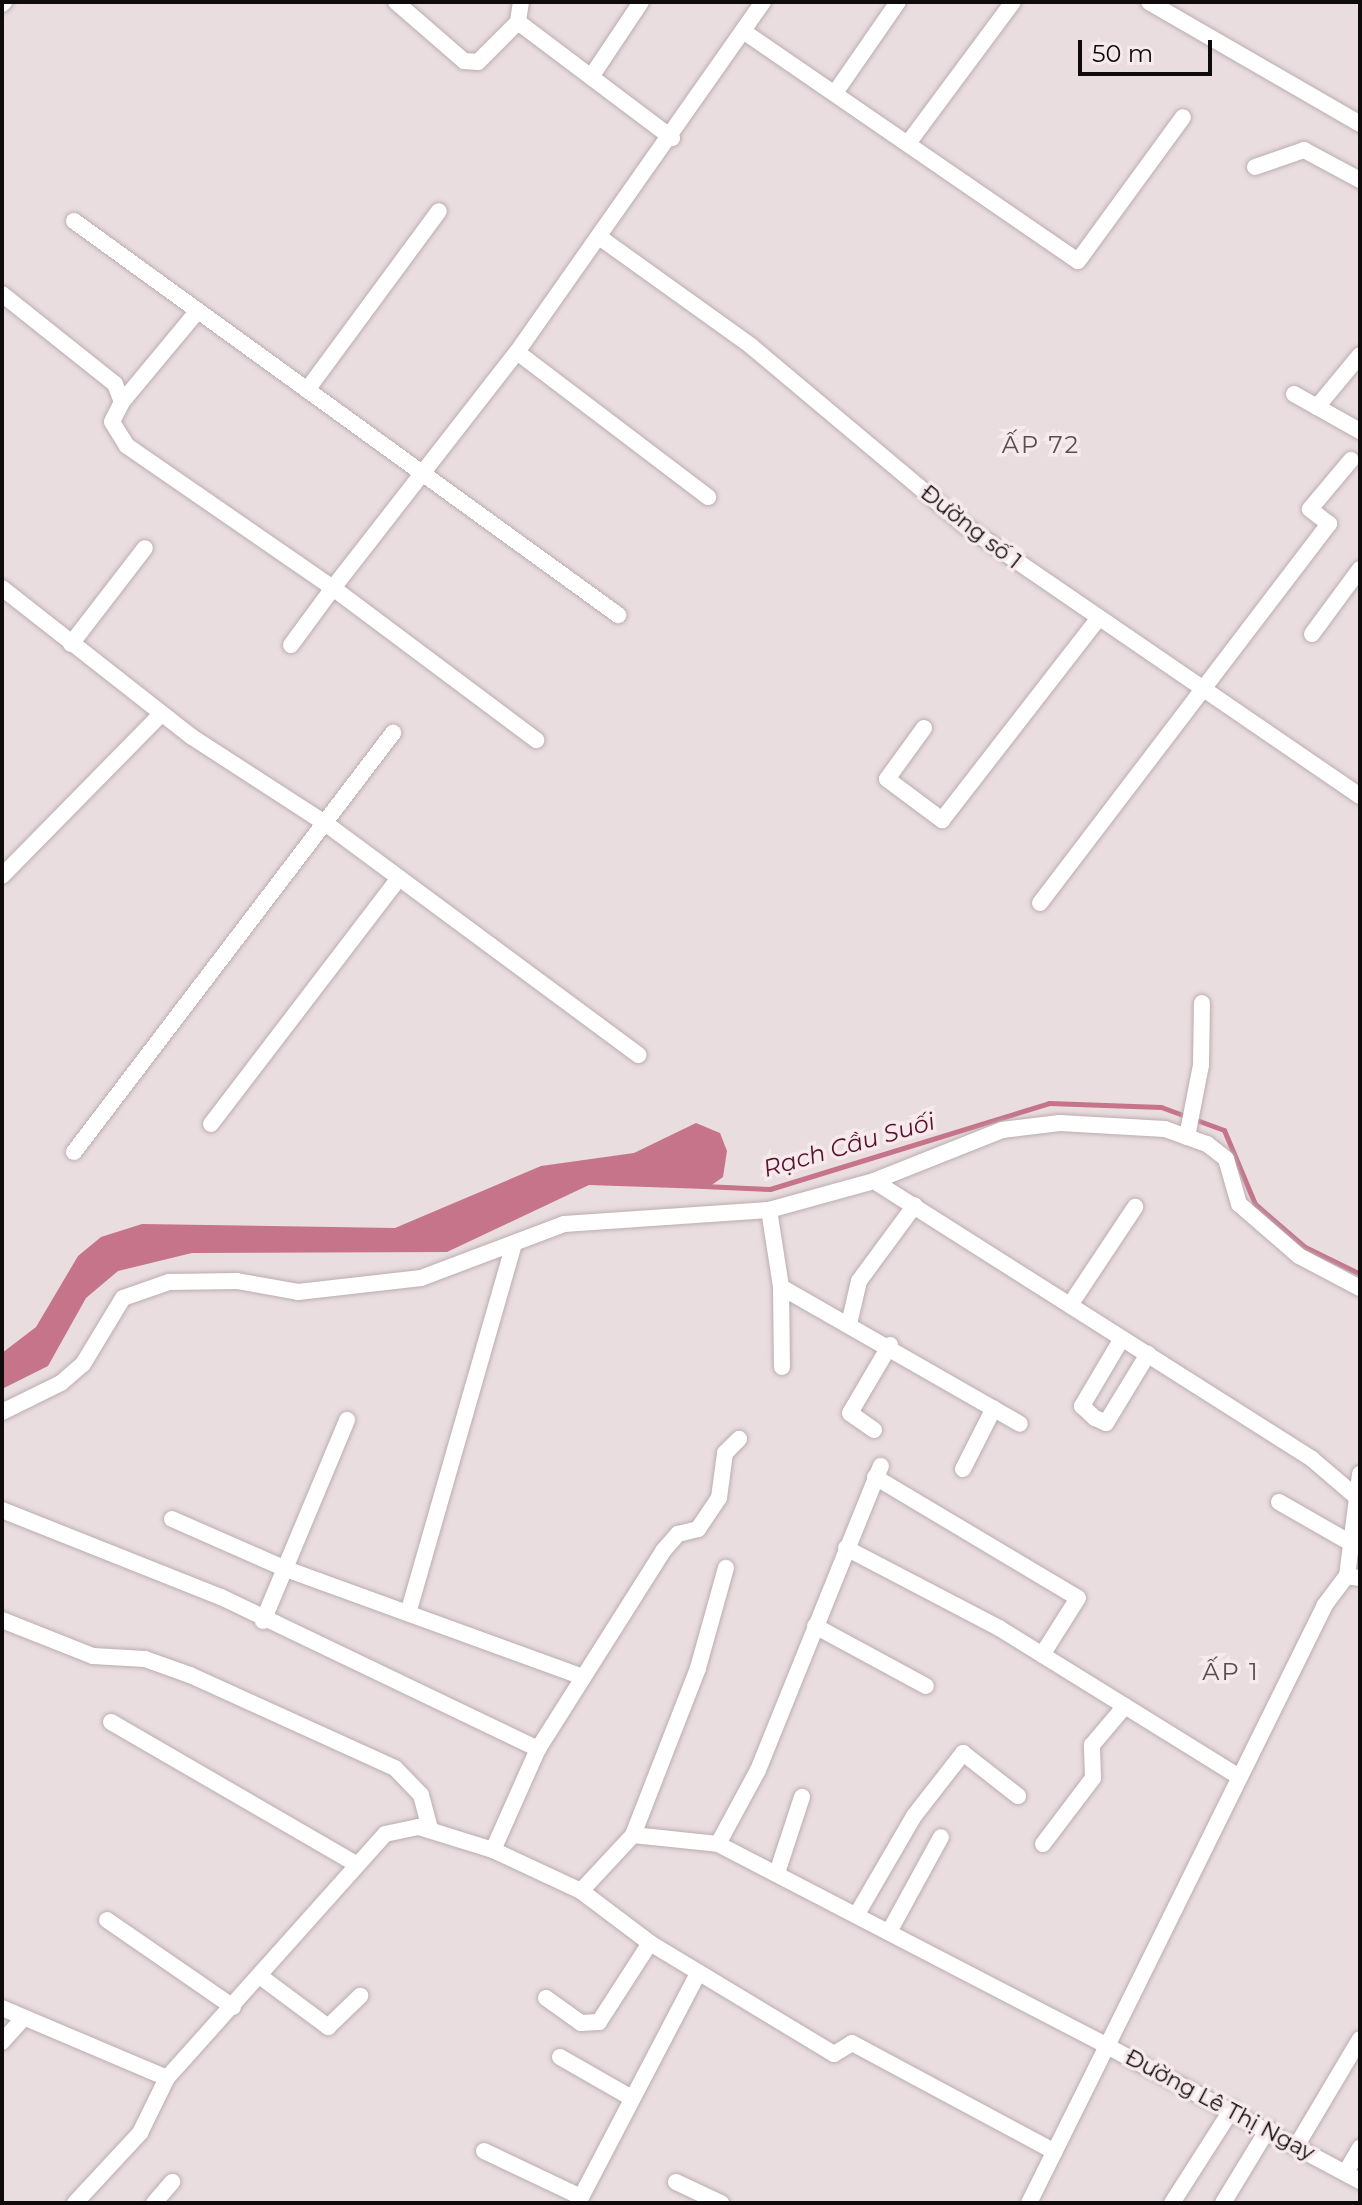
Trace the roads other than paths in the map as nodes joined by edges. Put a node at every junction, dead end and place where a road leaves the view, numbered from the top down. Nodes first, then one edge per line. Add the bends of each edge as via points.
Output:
1 (396, 2) edge
2 (521, 2) edge
3 (641, 2) edge
4 (763, 2) edge
5 (898, 2) edge
6 (1013, 2) edge
7 (1149, 2) edge
8 (518, 22) junction
9 (743, 31) junction
10 (591, 77) junction
11 (837, 90) junction
12 (1183, 117) dead end
13 (1360, 124) edge
14 (672, 138) junction
15 (909, 142) junction
16 (1255, 167) dead end
17 (1360, 180) edge
18 (439, 211) dead end
19 (74, 221) dead end
20 (599, 237) junction
21 (2, 294) edge
22 (195, 314) junction
23 (517, 352) junction
24 (1360, 355) edge
25 (307, 390) junction
26 (1294, 394) dead end
27 (122, 402) junction
28 (1317, 407) junction
29 (1360, 431) edge
30 (1351, 460) dead end
31 (422, 474) junction
32 (708, 497) dead end
33 (145, 548) dead end
34 (1360, 569) edge
35 (2, 588) edge
36 (333, 588) junction
37 (618, 615) dead end
38 (1097, 620) junction
39 (1312, 634) dead end
40 (71, 644) junction
41 (291, 645) dead end
42 (1201, 690) junction
43 (161, 714) junction
44 (924, 728) dead end
45 (393, 733) dead end
46 (536, 740) dead end
47 (1360, 796) edge
48 (325, 823) junction
49 (2, 876) edge
50 (399, 878) junction
51 (1040, 903) dead end
52 (1202, 1003) dead end
53 (639, 1055) dead end
54 (211, 1124) dead end
55 (1187, 1130) junction
56 (74, 1152) dead end
57 (874, 1181) junction
58 (915, 1205) junction
59 (1135, 1207) dead end
60 (769, 1210) junction
61 (514, 1244) junction
62 (781, 1287) junction
63 (1360, 1288) edge
64 (1070, 1305) junction
65 (849, 1324) junction
66 (1121, 1340) junction
67 (890, 1345) junction
68 (1148, 1354) junction
69 (782, 1367) dead end
70 (994, 1408) junction
71 (2, 1412) edge
72 (347, 1420) dead end
73 (1020, 1424) dead end
74 (874, 1430) dead end
75 (739, 1439) dead end
76 (963, 1469) dead end
77 (1360, 1474) edge
78 (1353, 1494) junction
79 (1279, 1502) dead end
80 (2, 1510) edge
81 (172, 1519) dead end
82 (1347, 1541) junction
83 (846, 1548) junction
84 (726, 1568) dead end
85 (286, 1569) junction
86 (1354, 1577) edge
87 (409, 1610) junction
88 (2, 1620) edge
89 (263, 1621) junction
90 (815, 1626) junction
91 (1042, 1655) junction
92 (583, 1677) junction
93 (926, 1686) dead end
94 (1125, 1706) junction
95 (111, 1722) dead end
96 (538, 1749) junction
97 (1238, 1776) junction
98 (1018, 1796) dead end
99 (802, 1797) dead end
100 (430, 1829) junction
101 (633, 1835) junction
102 (941, 1837) dead end
103 (718, 1844) junction
104 (1043, 1844) dead end
105 (493, 1850) junction
106 (354, 1863) junction
107 (778, 1870) junction
108 (581, 1891) junction
109 (857, 1914) junction
110 (107, 1920) dead end
111 (889, 1932) junction
112 (650, 1943) junction
113 (697, 1975) junction
114 (261, 1977) junction
115 (360, 1996) dead end
116 (546, 1998) dead end
117 (233, 2007) junction
118 (2, 2008) edge
119 (22, 2020) junction
120 (1360, 2039) edge
121 (2, 2042) edge
122 (1107, 2046) junction
123 (560, 2057) dead end
124 (167, 2078) junction
125 (628, 2096) junction
126 (1232, 2109) junction
127 (1268, 2129) junction
128 (1297, 2145) junction
129 (1360, 2148) edge
130 (484, 2151) dead end
131 (1055, 2152) junction
132 (1353, 2177) edge
133 (172, 2182) dead end
134 (676, 2182) dead end
135 (580, 2200) edge
136 (75, 2203) edge
137 (154, 2203) edge
138 (721, 2203) edge
139 (1029, 2203) edge
140 (1172, 2203) edge
141 (1223, 2203) edge

1 - 8 street via 464,61 478,62
2 - 8 street
3 - 10 street
4 - 9 street
5 - 11 street
6 - 15 street
7 - 13 street
8 - 10 street
9 - 11 street
9 - 14 street
10 - 14 street
11 - 15 street
12 - 15 street via 1078,261
14 - 20 street
16 - 17 street via 1304,150
18 - 25 street
19 - 22 street
20 - 23 street
20 - 38 street, Đường số 1 via 751,346 967,527
21 - 27 street via 115,384
22 - 25 street
22 - 27 street
23 - 31 street
23 - 32 street
24 - 28 street
25 - 31 street
26 - 28 street
27 - 36 street via 112,422 127,446
28 - 29 street
30 - 42 street via 1310,509 1329,524
31 - 36 street
31 - 37 street
33 - 40 street
34 - 39 street
35 - 40 street
36 - 41 street
36 - 46 street
38 - 42 street, Đường số 1
38 - 44 street via 942,820 887,779
40 - 43 street
42 - 47 street, Đường số 1
42 - 51 street
43 - 48 street
43 - 49 street
45 - 48 street
48 - 50 street
48 - 56 street
50 - 53 street
50 - 54 street
52 - 55 street via 1201,1065
55 - 57 street via 1002,1130
55 - 63 street via 1226,1159 1239,1204 1299,1256
57 - 58 street
57 - 60 street
58 - 64 street
58 - 65 street via 859,1281
59 - 64 street
60 - 61 street via 564,1224
60 - 62 street
61 - 71 street via 421,1278 367,1287 298,1292 195,1278 143,1290 107,1315 83,1364 61,1383
61 - 87 street
62 - 65 street
62 - 69 street
64 - 66 street
65 - 67 street
66 - 68 street
66 - 68 street via 1082,1406 1095,1418 1106,1423
67 - 70 street
67 - 74 street via 850,1413
68 - 78 street
70 - 73 street
70 - 76 street
72 - 85 street
75 - 92 street via 725,1453 719,1498 698,1529 678,1534 663,1551
77 - 78 street
78 - 82 street
79 - 82 street
80 - 89 street via 221,1597
81 - 85 street
82 - 86 street
83 - 90 street
83 - 91 street
83 - 91 street via 878,1472 1078,1598
84 - 101 street via 698,1668
85 - 87 street
85 - 89 street
86 - 97 street via 1324,1606
87 - 92 street
88 - 100 street via 93,1656 145,1659 190,1675 381,1761 421,1795
89 - 96 street via 375,1667
90 - 93 street
90 - 103 street via 758,1770
91 - 94 street
92 - 96 street
94 - 97 street
94 - 104 street via 1092,1745 1093,1778
95 - 106 street
96 - 105 street
97 - 122 street
98 - 109 street via 963,1753 914,1816
99 - 107 street
100 - 105 street
100 - 106 street via 385,1834
101 - 103 street
101 - 108 street
102 - 111 street
103 - 107 street
105 - 108 street
106 - 114 street
107 - 109 street
108 - 112 street
109 - 111 street
110 - 117 street
111 - 122 street
112 - 113 street
112 - 116 street via 599,2022 581,2023
113 - 125 street
113 - 131 street via 834,2054 852,2043
114 - 115 street via 328,2027
114 - 117 street
117 - 124 street
118 - 119 street
119 - 121 street
119 - 124 street
120 - 128 street
122 - 126 street, Đường Lê Thị Ngay
122 - 131 street, Đường Lê Thị Ngay
123 - 125 street
124 - 136 street via 140,2133
125 - 135 street
126 - 127 street, Đường Lê Thị Ngay
126 - 140 street
127 - 128 street, Đường Lê Thị Ngay
127 - 141 street
128 - 132 street, Đường Lê Thị Ngay
129 - 132 street
130 - 135 street
131 - 139 street, Đường Lê Thị Ngay
133 - 137 street
134 - 138 street

